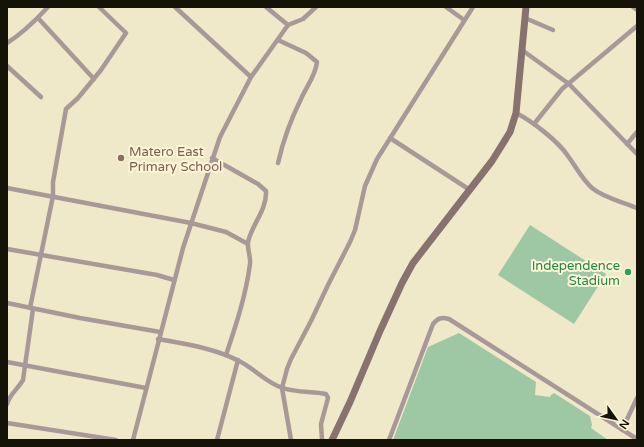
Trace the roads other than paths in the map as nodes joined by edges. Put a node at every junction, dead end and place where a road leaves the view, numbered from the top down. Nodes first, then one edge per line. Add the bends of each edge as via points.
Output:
1 (48, 7) edge
2 (99, 7) edge
3 (175, 7) edge
4 (266, 7) edge
5 (316, 7) edge
6 (446, 7) edge
7 (473, 7) edge
8 (526, 7) edge
9 (633, 7) edge
10 (637, 10) edge
11 (38, 18) junction
12 (525, 18) junction
13 (464, 20) junction
14 (288, 25) junction
15 (637, 26) edge
16 (553, 30) dead end
17 (278, 40) junction
18 (7, 43) edge
19 (522, 50) junction
20 (7, 66) edge
21 (251, 77) junction
22 (94, 79) junction
23 (569, 84) junction
24 (41, 97) dead end
25 (516, 113) junction
26 (534, 124) junction
27 (637, 132) edge
28 (390, 138) junction
29 (627, 144) junction
30 (637, 154) edge
31 (212, 158) junction
32 (278, 163) dead end
33 (7, 188) edge
34 (470, 190) junction
35 (52, 196) junction
36 (637, 208) edge
37 (191, 223) junction
38 (248, 244) junction
39 (7, 248) edge
40 (42, 255) junction
41 (174, 280) junction
42 (7, 304) edge
43 (32, 308) junction
44 (160, 332) junction
45 (158, 339) junction
46 (226, 355) junction
47 (238, 360) junction
48 (7, 362) edge
49 (25, 366) junction
50 (146, 388) junction
51 (282, 388) junction
52 (637, 398) edge
53 (7, 404) edge
54 (7, 423) edge
55 (622, 430) junction
56 (637, 439) edge
57 (116, 440) edge
58 (133, 440) edge
59 (217, 440) edge
60 (291, 440) edge
61 (322, 440) edge
62 (332, 440) edge
63 (389, 440) edge

1 - 11 street
2 - 22 street via 126,33
3 - 21 street
4 - 14 street
5 - 14 street via 303,18
6 - 13 street
7 - 13 street
8 - 12 street
9 - 10 street
11 - 18 street
11 - 22 street
12 - 16 street
12 - 19 street
13 - 28 street
14 - 17 street
15 - 23 street
17 - 21 street
17 - 32 street via 306,53 317,62 317,69 289,125
19 - 23 street
19 - 25 street
20 - 24 street
21 - 31 street
22 - 35 street via 66,109
23 - 26 street
23 - 29 street
25 - 26 street
25 - 34 street via 510,132
26 - 36 street via 568,154 584,180 593,188
27 - 29 street
28 - 34 street
28 - 51 street via 365,186 350,242 291,359
29 - 30 street
31 - 37 street
31 - 38 street via 266,191 263,210
33 - 35 street
34 - 62 street via 418,256 402,283
35 - 37 street
35 - 40 street
37 - 38 street via 226,232
37 - 41 street
38 - 46 street via 251,262 240,312
39 - 40 street
40 - 41 street
40 - 43 street
41 - 44 street
42 - 43 street
43 - 44 street
43 - 49 street
44 - 45 street
45 - 46 street
45 - 50 street
46 - 47 street
47 - 51 street
47 - 59 street
48 - 49 street
49 - 50 street
49 - 53 street via 23,380
50 - 58 street
51 - 60 street
51 - 61 street via 328,395 322,424
52 - 55 street
54 - 57 street
55 - 56 street
55 - 63 street via 449,319 443,318 437,319 433,324

